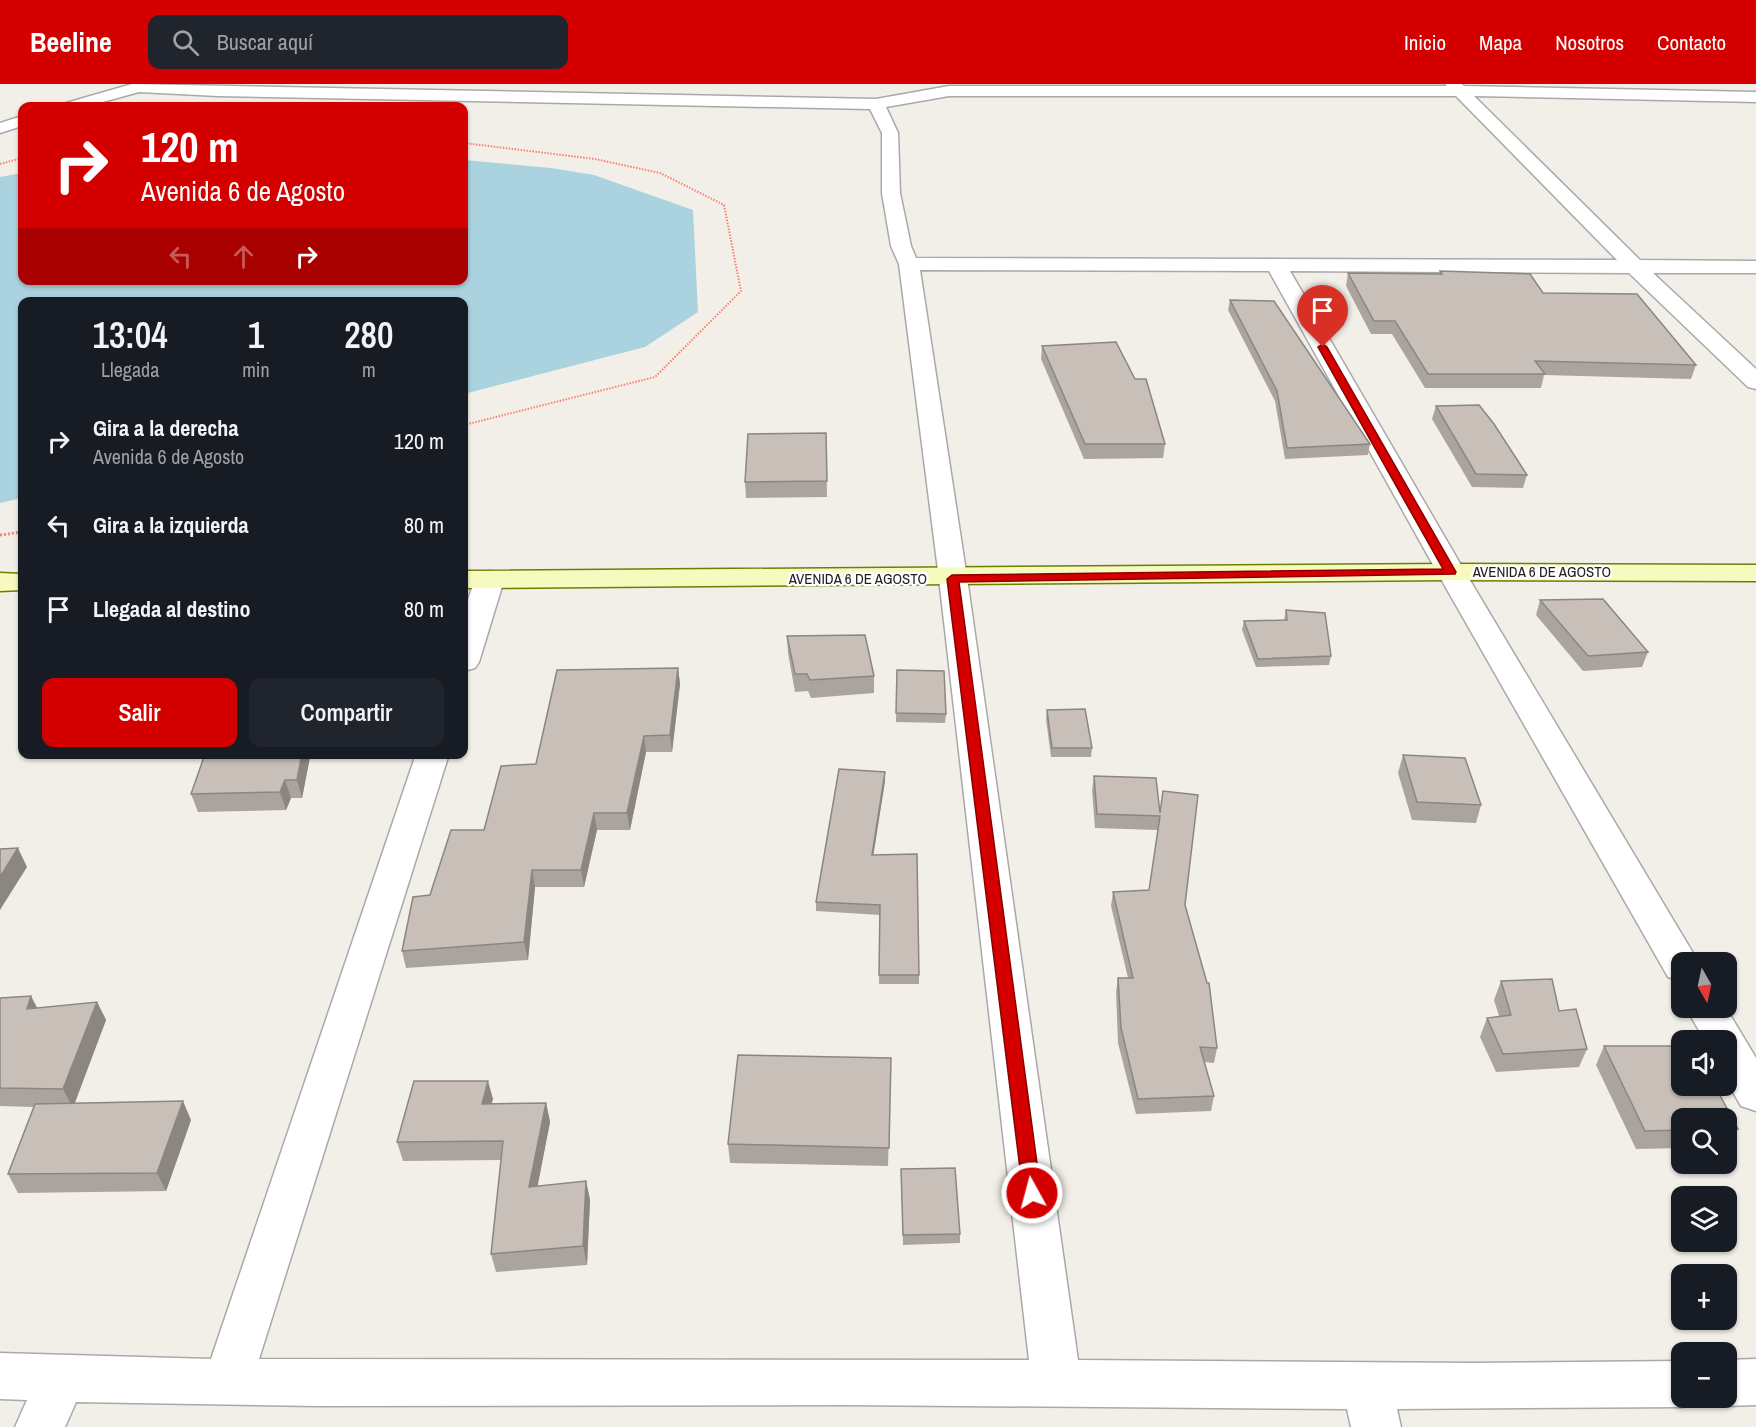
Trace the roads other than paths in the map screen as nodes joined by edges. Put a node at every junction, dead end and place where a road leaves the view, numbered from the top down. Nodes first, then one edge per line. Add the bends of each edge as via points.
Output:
1 (700, 84) edge
2 (144, 85) edge
3 (1455, 87) edge
4 (1756, 97) edge
5 (719, 101) junction
6 (86, 102) edge
7 (876, 104) junction
8 (18, 122) edge
9 (0, 128) edge
10 (909, 264) junction
11 (1276, 266) junction
12 (1635, 267) junction
13 (1756, 267) edge
14 (1756, 382) edge
15 (1451, 572) junction
16 (1756, 573) edge
17 (952, 579) junction
18 (477, 580) edge
19 (0, 582) edge
20 (18, 582) edge
21 (468, 637) edge
22 (431, 759) edge
23 (1673, 952) edge
24 (1737, 1061) edge
25 (1756, 1094) edge
26 (0, 1376) edge
27 (61, 1378) junction
28 (228, 1381) junction
29 (1056, 1382) junction
30 (1756, 1382) edge
31 (1737, 1383) edge
32 (1671, 1385) edge
33 (1371, 1407) edge
34 (40, 1427) edge

1 - 5 street
2 - 5 street via 218,91
2 - 6 street
3 - 4 street
3 - 7 street via 949,91
3 - 12 street
5 - 7 street
7 - 10 street via 890,133 891,193 901,246
8 - 9 street
10 - 11 street
10 - 17 street
11 - 12 street
11 - 15 street
12 - 13 street
12 - 14 street
15 - 16 street, AVENIDA 6 DE AGOSTO
15 - 17 street, AVENIDA 6 DE AGOSTO
15 - 23 street
17 - 18 street, AVENIDA 6 DE AGOSTO
17 - 29 street
18 - 21 street
19 - 20 street
22 - 28 street
24 - 25 street
26 - 27 street
27 - 28 street
27 - 34 street
28 - 29 street
29 - 33 street
30 - 31 street
32 - 33 street

